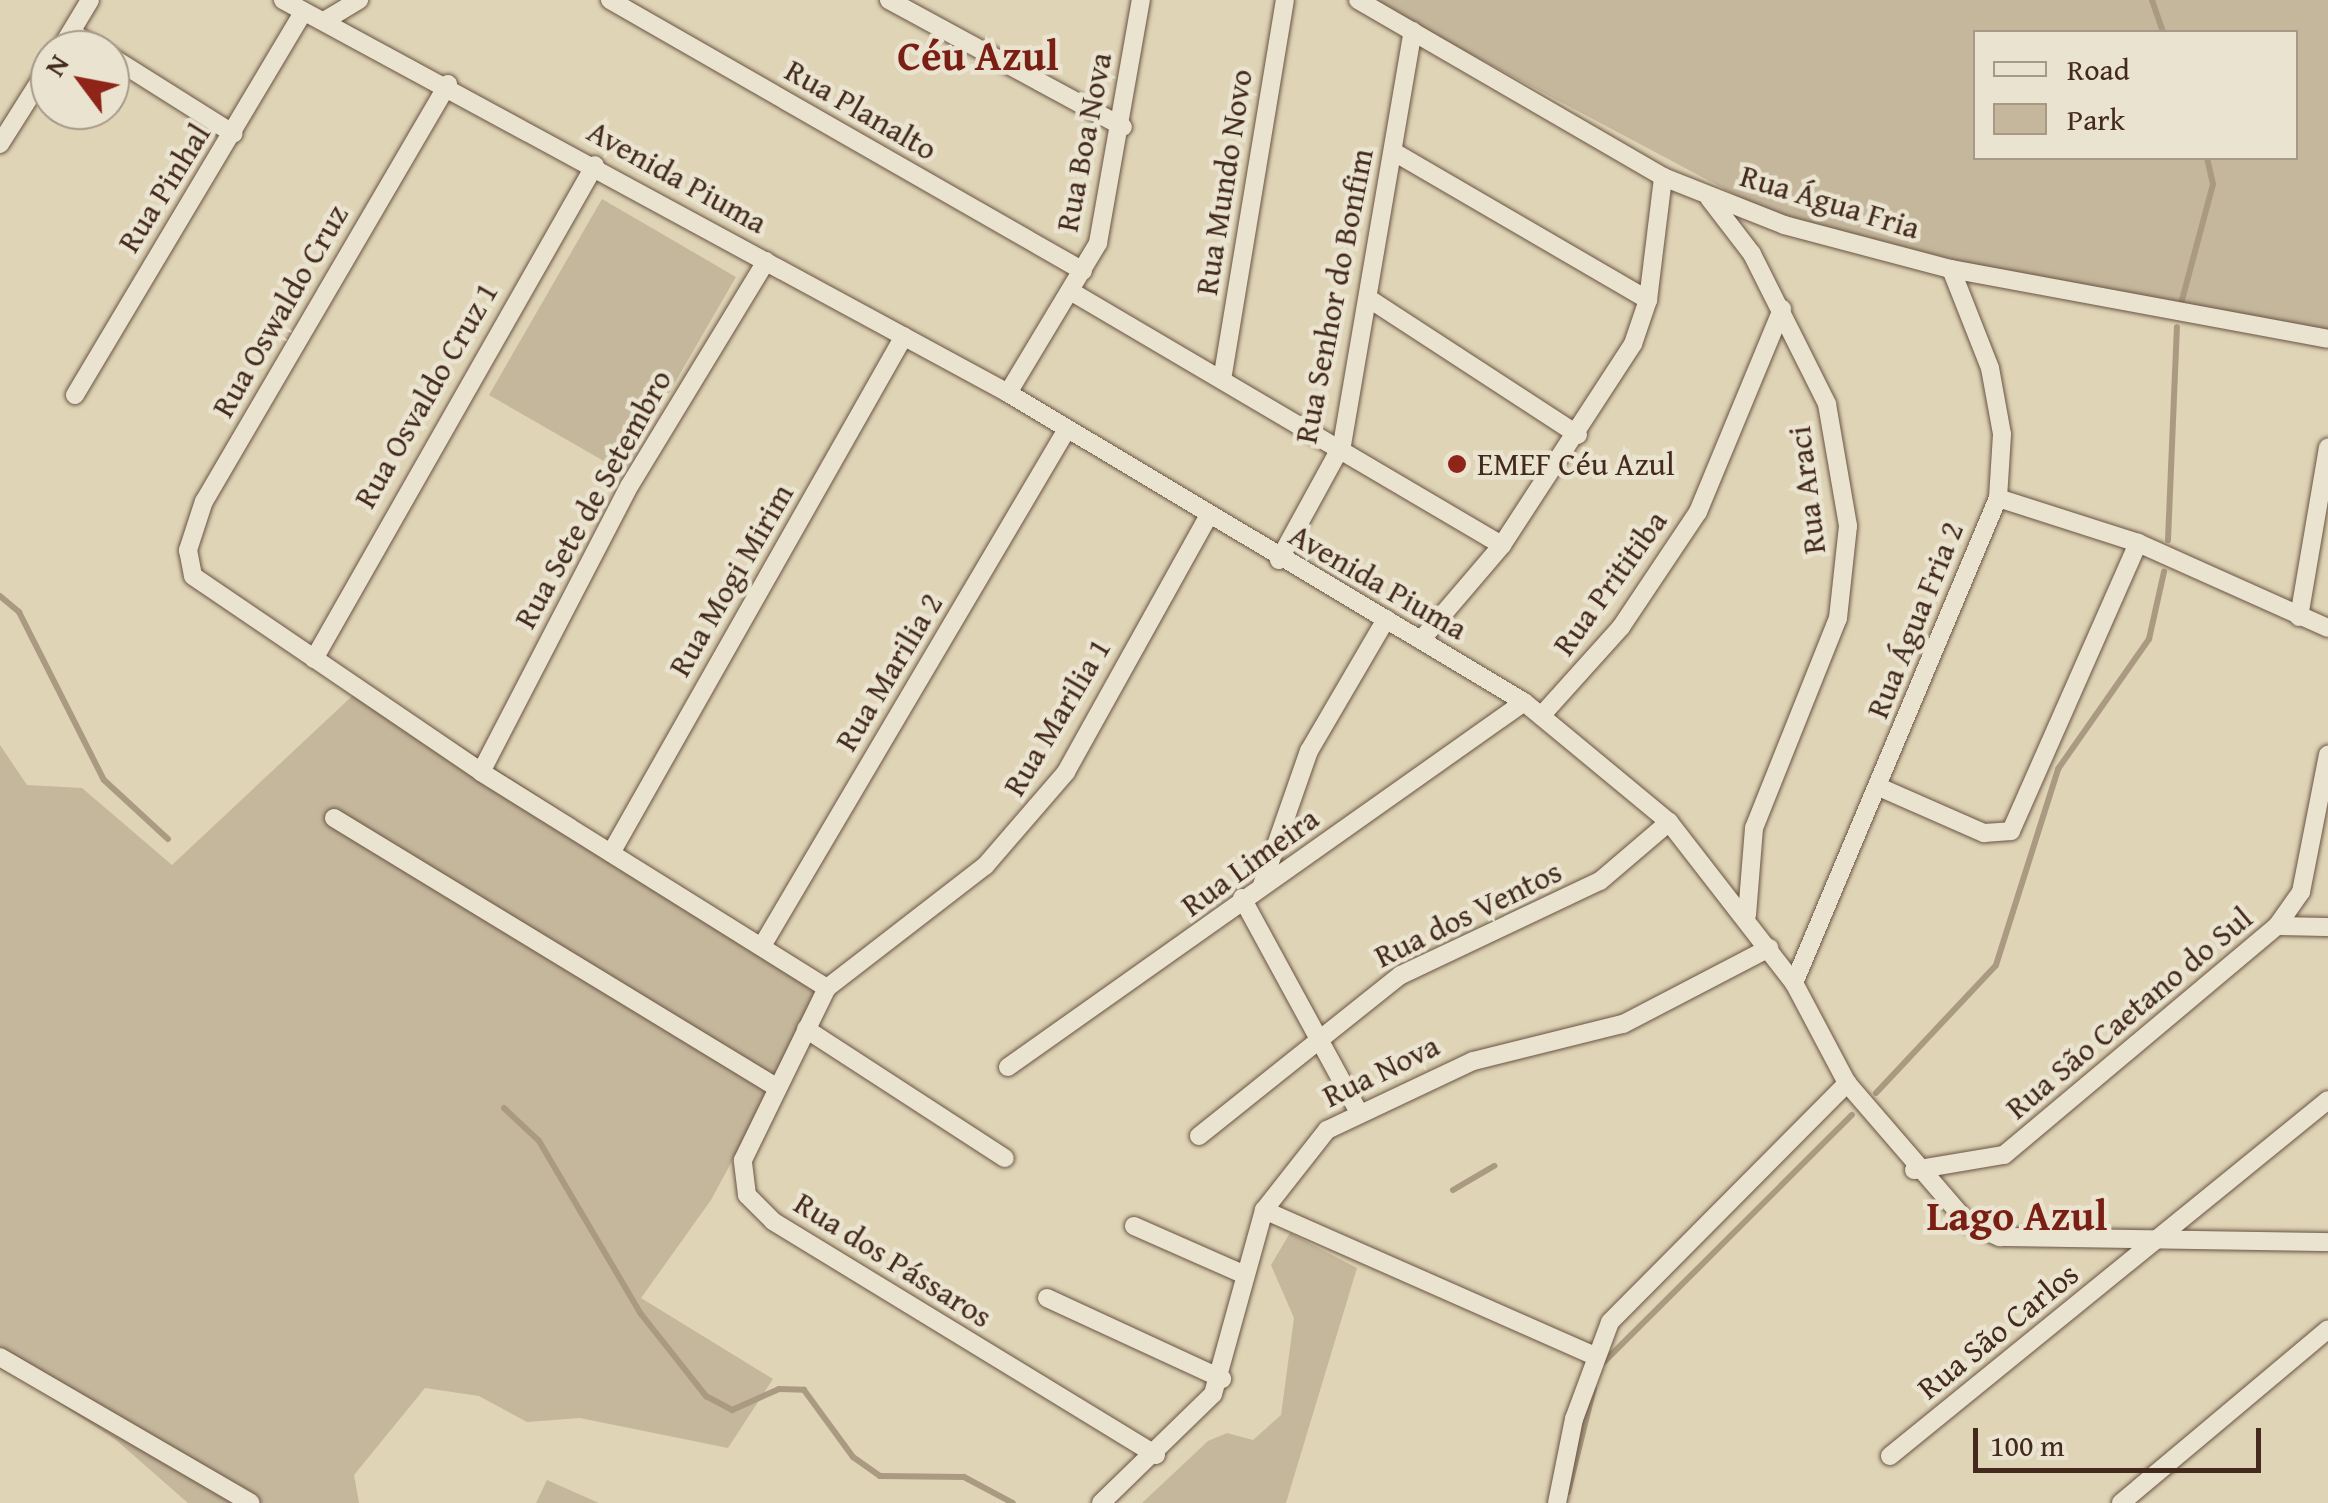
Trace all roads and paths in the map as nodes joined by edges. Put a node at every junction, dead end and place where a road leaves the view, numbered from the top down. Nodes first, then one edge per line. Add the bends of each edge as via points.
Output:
1 (90, 0) edge
2 (283, 0) edge
3 (360, 0) edge
4 (610, 0) edge
5 (888, 0) edge
6 (1141, 0) edge
7 (1284, 0) edge
8 (1358, 0) edge
9 (303, 12) junction
10 (324, 21) junction
11 (72, 30) edge
12 (1413, 31) junction
13 (130, 69) edge
14 (448, 84) junction
15 (30, 97) edge
16 (1123, 126) junction
17 (234, 134) junction
18 (0, 144) edge
19 (1394, 152) junction
20 (595, 165) junction
21 (1663, 177) junction
22 (1706, 194) junction
23 (766, 261) junction
24 (1951, 270) junction
25 (1083, 271) junction
26 (1072, 292) junction
27 (1371, 300) junction
28 (1648, 300) junction
29 (1782, 309) junction
30 (904, 336) junction
31 (2328, 339) edge
32 (1223, 374) junction
33 (1008, 394) junction
34 (75, 395) dead end
35 (1068, 429) junction
36 (1578, 435) junction
37 (1342, 445) junction
38 (2328, 447) edge
39 (1998, 498) junction
40 (1206, 520) junction
41 (2138, 544) junction
42 (1502, 545) junction
43 (1279, 560) junction
44 (2299, 617) junction
45 (1386, 619) junction
46 (2328, 628) edge
47 (1421, 640) junction
48 (314, 658) junction
49 (1524, 702) junction
50 (1541, 716) junction
51 (2328, 755) edge
52 (480, 772) junction
53 (1880, 787) junction
54 (334, 818) dead end
55 (1669, 822) junction
56 (611, 852) junction
57 (1262, 885) junction
58 (1242, 898) junction
59 (1747, 916) junction
60 (2277, 926) junction
61 (2328, 927) edge
62 (762, 946) junction
63 (1769, 948) junction
64 (1794, 982) junction
65 (827, 988) junction
66 (806, 1029) junction
67 (1318, 1036) junction
68 (1008, 1067) dead end
69 (1847, 1082) junction
70 (776, 1087) junction
71 (2328, 1100) edge
72 (1357, 1108) junction
73 (1198, 1136) dead end
74 (1005, 1158) dead end
75 (1914, 1170) junction
76 (1264, 1210) junction
77 (1134, 1226) dead end
78 (2157, 1242) junction
79 (2328, 1242) edge
80 (1243, 1274) junction
81 (1047, 1298) dead end
82 (2328, 1329) edge
83 (1593, 1355) junction
84 (0, 1356) edge
85 (1222, 1379) junction
86 (1156, 1456) junction
87 (1890, 1456) dead end
88 (252, 1503) edge
89 (1101, 1503) edge
90 (1556, 1503) edge
91 (2121, 1503) edge

1 - 11 street
2 - 9 street, Avenida Piuma
3 - 10 street
4 - 25 street, Rua Planalto
5 - 16 street
6 - 16 street, Rua Boa Nova
7 - 32 street, Rua Mundo Novo
8 - 12 street, Rua Água Fria
9 - 10 street, Avenida Piuma
9 - 17 street, Rua Pinhal
10 - 14 street, Avenida Piuma
12 - 19 street, Rua Senhor do Bonfim
12 - 21 street, Rua Água Fria
13 - 17 street
14 - 20 street, Avenida Piuma
14 - 48 street, Rua Oswaldo Cruz via 204,502 188,550 193,576
15 - 18 street
16 - 25 street, Rua Boa Nova via 1098,242
17 - 34 street, Rua Pinhal
19 - 27 street, Rua Senhor do Bonfim
19 - 28 street
20 - 23 street, Avenida Piuma
20 - 48 street, Rua Osvaldo Cruz 1
21 - 22 street, Rua Água Fria
21 - 28 street
22 - 24 street, Rua Água Fria
22 - 29 street, Rua Araci
23 - 30 street, Avenida Piuma
23 - 52 street, Rua Sete de Setembro via 630,485
24 - 31 street, Rua Água Fria
24 - 39 street, Rua Água Fria 2 via 1990,368 2002,434
25 - 26 street, Rua Boa Nova
26 - 32 street
26 - 33 street, Rua Boa Nova
27 - 36 street
27 - 37 street, Rua Senhor do Bonfim
28 - 36 street
29 - 50 street, Rua Prititiba via 1698,512 1621,627
29 - 59 street, Rua Araci via 1827,404 1847,559 1838,618 1754,828
30 - 33 street, Avenida Piuma
30 - 56 street, Rua Mogi Mirim
32 - 37 street
33 - 35 street, Avenida Piuma
35 - 40 street, Avenida Piuma
35 - 62 street, Rua Marilia 2
36 - 42 street
37 - 42 street
37 - 43 street, Rua Senhor do Bonfim
38 - 44 street
39 - 41 street
39 - 53 street, Rua Água Fria 2
40 - 43 street, Avenida Piuma
40 - 65 street, Rua Marilia 1 via 1039,810 985,866
41 - 44 street
41 - 53 street via 2024,811 1997,835
42 - 47 street
43 - 45 street, Avenida Piuma
44 - 46 street
45 - 47 street, Avenida Piuma
45 - 57 street via 1309,751
47 - 49 street, Avenida Piuma
48 - 52 street
49 - 50 street, Avenida Piuma
49 - 57 street, Rua Limeira
50 - 55 street, Avenida Piuma
51 - 60 street via 2301,892
52 - 56 street
53 - 64 street, Rua Água Fria 2
54 - 70 street
55 - 59 street, Avenida Piuma
55 - 67 street, Rua dos Ventos via 1600,881 1401,974
56 - 62 street
57 - 58 street, Rua Limeira
58 - 67 street
58 - 68 street, Rua Limeira
59 - 63 street, Avenida Piuma
60 - 61 street, Rua São Caetano do Sul
60 - 75 street, Rua São Caetano do Sul via 2043,1129 1976,1166
62 - 65 street
63 - 64 street, Avenida Piuma
63 - 72 street, Rua Nova via 1623,1024 1473,1061
64 - 69 street, Avenida Piuma
65 - 66 street, Rua dos Pássaros
66 - 70 street, Rua dos Pássaros
66 - 74 street
67 - 72 street
67 - 73 street, Rua dos Ventos
69 - 75 street, Avenida Piuma
69 - 83 street via 1636,1290
70 - 86 street, Rua dos Pássaros via 743,1160 757,1208
71 - 78 street, Rua São Carlos
72 - 76 street, Rua Nova via 1305,1150
75 - 78 street, Avenida Piuma via 1968,1223 2000,1237
76 - 80 street, Rua Nova
76 - 83 street
77 - 80 street
78 - 79 street, Avenida Piuma
78 - 87 street, Rua São Carlos
80 - 85 street, Rua Nova
81 - 85 street, Rua dos Pássaros
82 - 91 street
83 - 90 street
84 - 88 street
85 - 86 street, Rua Nova
86 - 89 street, Rua Nova

